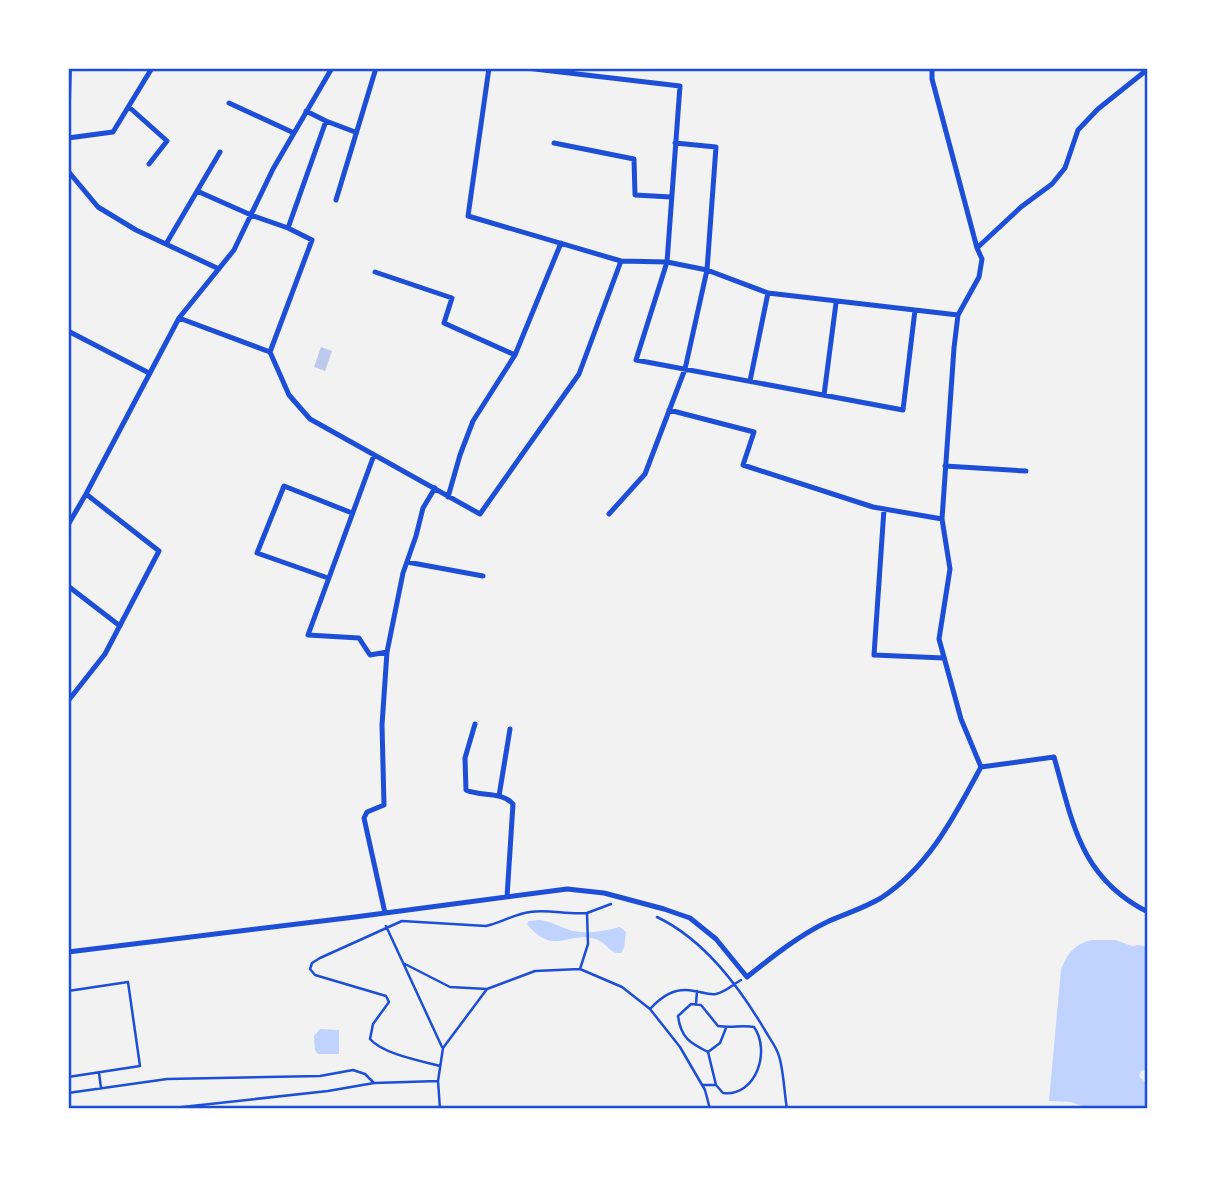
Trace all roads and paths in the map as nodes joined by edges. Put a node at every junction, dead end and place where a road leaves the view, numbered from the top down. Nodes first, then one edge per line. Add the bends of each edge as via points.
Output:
1 (69, 68) edge
2 (152, 68) edge
3 (332, 68) edge
4 (376, 68) edge
5 (489, 68) edge
6 (526, 68) edge
7 (932, 68) edge
8 (1148, 69) edge
9 (68, 101) edge
10 (229, 103) dead end
11 (129, 107) junction
12 (306, 111) junction
13 (326, 121) junction
14 (355, 132) junction
15 (294, 133) junction
16 (68, 138) edge
17 (554, 143) dead end
18 (675, 143) junction
19 (220, 152) dead end
20 (149, 164) dead end
21 (68, 171) edge
22 (197, 191) junction
23 (671, 197) junction
24 (336, 200) dead end
25 (251, 215) junction
26 (288, 228) junction
27 (561, 243) junction
28 (166, 244) junction
29 (977, 248) junction
30 (621, 261) junction
31 (667, 262) junction
32 (219, 269) junction
33 (707, 270) junction
34 (375, 272) dead end
35 (768, 293) junction
36 (836, 303) junction
37 (915, 310) junction
38 (958, 315) junction
39 (179, 318) junction
40 (68, 331) edge
41 (270, 352) junction
42 (514, 355) junction
43 (685, 369) junction
44 (149, 373) junction
45 (750, 381) junction
46 (824, 395) junction
47 (669, 410) junction
48 (374, 455) junction
49 (945, 466) junction
50 (1026, 471) dead end
51 (435, 488) junction
52 (86, 494) junction
53 (449, 497) junction
54 (884, 509) junction
55 (352, 513) junction
56 (609, 514) dead end
57 (942, 519) junction
58 (68, 525) edge
59 (407, 562) junction
60 (483, 576) dead end
61 (328, 578) junction
62 (68, 586) edge
63 (120, 626) junction
64 (387, 652) junction
65 (944, 658) junction
66 (68, 701) edge
67 (475, 724) dead end
68 (510, 729) dead end
69 (981, 767) junction
70 (499, 796) junction
71 (508, 897) junction
72 (618, 904) dead end
73 (1148, 912) edge
74 (587, 913) junction
75 (649, 914) dead end
76 (384, 916) junction
77 (387, 927) junction
78 (68, 952) edge
79 (403, 963) junction
80 (580, 969) junction
81 (734, 984) junction
82 (487, 989) junction
83 (68, 991) edge
84 (697, 992) junction
85 (696, 1004) junction
86 (650, 1009) junction
87 (726, 1028) junction
88 (443, 1048) junction
89 (708, 1052) junction
90 (440, 1066) junction
91 (99, 1073) junction
92 (68, 1077) edge
93 (438, 1081) junction
94 (374, 1083) junction
95 (702, 1085) junction
96 (716, 1085) junction
97 (101, 1088) junction
98 (68, 1093) edge
99 (164, 1109) edge
100 (440, 1109) edge
101 (710, 1109) edge
102 (787, 1109) edge

1 - 9 street
2 - 11 street
3 - 12 street
4 - 14 street
5 - 27 street via 468,216
6 - 18 street via 680,86
7 - 29 street
8 - 29 street via 1078,130 1065,168 1052,184
10 - 15 street
11 - 16 street via 113,132
11 - 20 street via 167,141
12 - 13 street
12 - 15 street
13 - 14 street
13 - 26 street
14 - 24 street
15 - 25 street
17 - 23 street via 634,159 635,195
18 - 23 street
18 - 33 street via 716,147
19 - 22 street
21 - 28 street via 98,207
22 - 25 street
22 - 28 street
23 - 31 street
25 - 26 street
25 - 32 street
26 - 41 street via 312,240
27 - 30 street
27 - 42 street
28 - 32 street
29 - 38 street via 982,259 979,277
30 - 31 street
30 - 53 street via 579,374 480,514
31 - 33 street
31 - 43 street via 636,360
32 - 39 street
33 - 35 street
33 - 43 street
34 - 42 street via 452,298 444,323
35 - 36 street
35 - 45 street
36 - 37 street
36 - 46 street
37 - 38 street
37 - 46 street via 902,410
38 - 49 street
39 - 41 street
39 - 44 street
40 - 44 street
41 - 48 street via 289,395 310,419
42 - 53 street via 473,421
43 - 45 street
43 - 47 street
44 - 52 street
45 - 46 street
47 - 54 street via 754,432 743,465
47 - 56 street via 646,474
48 - 51 street
48 - 55 street
49 - 50 street
49 - 57 street
51 - 53 street
51 - 59 street via 423,508
52 - 58 street
52 - 63 street via 159,551
54 - 57 street
54 - 65 street via 874,655
55 - 61 street
55 - 61 street via 285,486 257,553
57 - 65 street via 950,569 939,639
59 - 60 street
59 - 64 street
61 - 64 street via 308,635 359,638 370,655
62 - 63 street
63 - 66 street via 105,654
64 - 76 street via 382,725 384,805 364,818
65 - 69 street via 961,719
67 - 70 street via 466,758 467,790
68 - 70 street
69 - 71 street via 944,832 910,873 883,897 825,923 747,977 716,939 690,918 664,909 604,893 567,889
69 - 73 street via 1054,757 1089,862 1109,887
70 - 71 street via 513,804
71 - 76 street
72 - 74 path
74 - 77 path via 530,912 486,926 402,921
74 - 80 path via 588,944
75 - 81 path via 684,933
76 - 77 path
76 - 78 street
77 - 79 path
77 - 90 path via 320,958 312,963 311,974 386,996 388,1002 373,1024 370,1039 380,1048
79 - 82 path via 450,988
79 - 88 path
80 - 82 path via 535,971
80 - 86 path via 622,987
81 - 84 path via 719,993
81 - 102 path via 779,1054
82 - 88 path
83 - 91 path via 128,982 140,1066
84 - 85 path
84 - 86 path via 673,992
85 - 87 path
85 - 89 path via 691,1003 678,1016 680,1027 694,1046
86 - 95 path via 680,1046
87 - 89 path via 720,1043
87 - 96 path via 754,1027 760,1035 759,1061 755,1078 740,1092 723,1093
88 - 90 path
89 - 96 path
90 - 93 path
91 - 92 path
91 - 97 path
93 - 94 path
93 - 100 path
94 - 97 path via 353,1070 320,1076 167,1079
94 - 99 path
95 - 96 path
95 - 101 path
97 - 98 path

